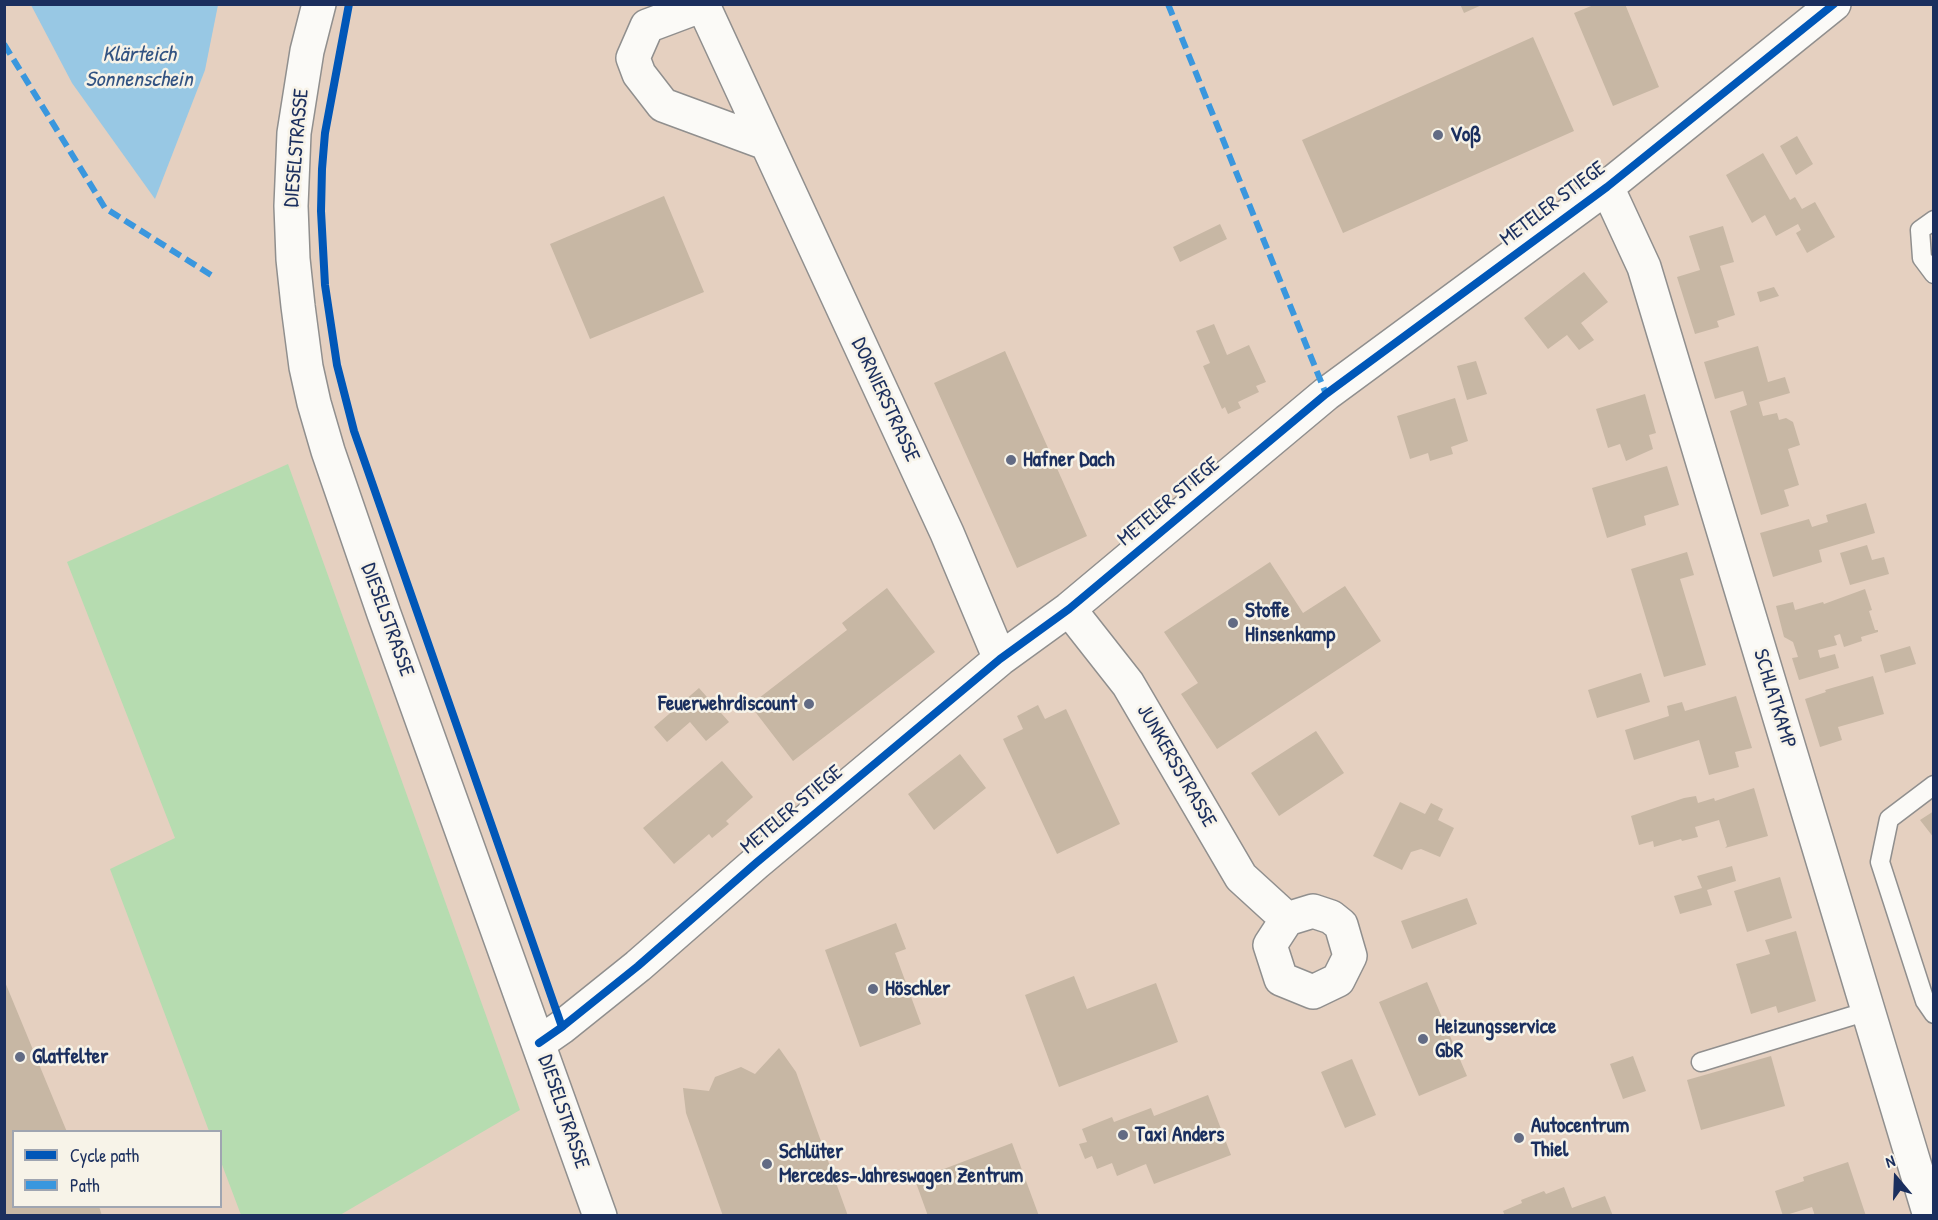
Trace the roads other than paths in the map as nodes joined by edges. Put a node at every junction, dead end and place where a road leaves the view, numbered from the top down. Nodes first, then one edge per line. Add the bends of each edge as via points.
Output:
1 (319, 4) edge
2 (1834, 4) edge
3 (704, 5) edge
4 (766, 143) junction
5 (1607, 187) junction
6 (1934, 220) edge
7 (1934, 273) edge
8 (1069, 609) junction
9 (1000, 659) junction
10 (1934, 785) edge
11 (1287, 919) dead end
12 (1868, 1011) junction
13 (1934, 1014) edge
14 (539, 1043) junction
15 (1701, 1062) dead end
16 (1931, 1214) edge
17 (600, 1215) edge

1 - 14 street, DIESELSTRASSE via 299,99 292,168 293,259 306,367 350,517
2 - 5 street, METELER STIEGE
3 - 4 street, DORNIERSTRASSE
3 - 4 street, DORNIERSTRASSE via 647,26 633,58 639,74 663,105
4 - 9 street, DORNIERSTRASSE via 947,533
5 - 8 street, METELER STIEGE via 1326,394
5 - 12 street, SCHLATKAMP via 1644,267
6 - 7 lane via 1920,230 1922,258
8 - 9 street, METELER STIEGE
8 - 11 street, JUNKERSSTRASSE via 1128,684 1241,877
9 - 14 street, METELER STIEGE via 638,966
10 - 13 lane via 1889,819 1880,862 1925,1001
12 - 15 lane
12 - 16 street, SCHLATKAMP
14 - 17 street, DIESELSTRASSE

